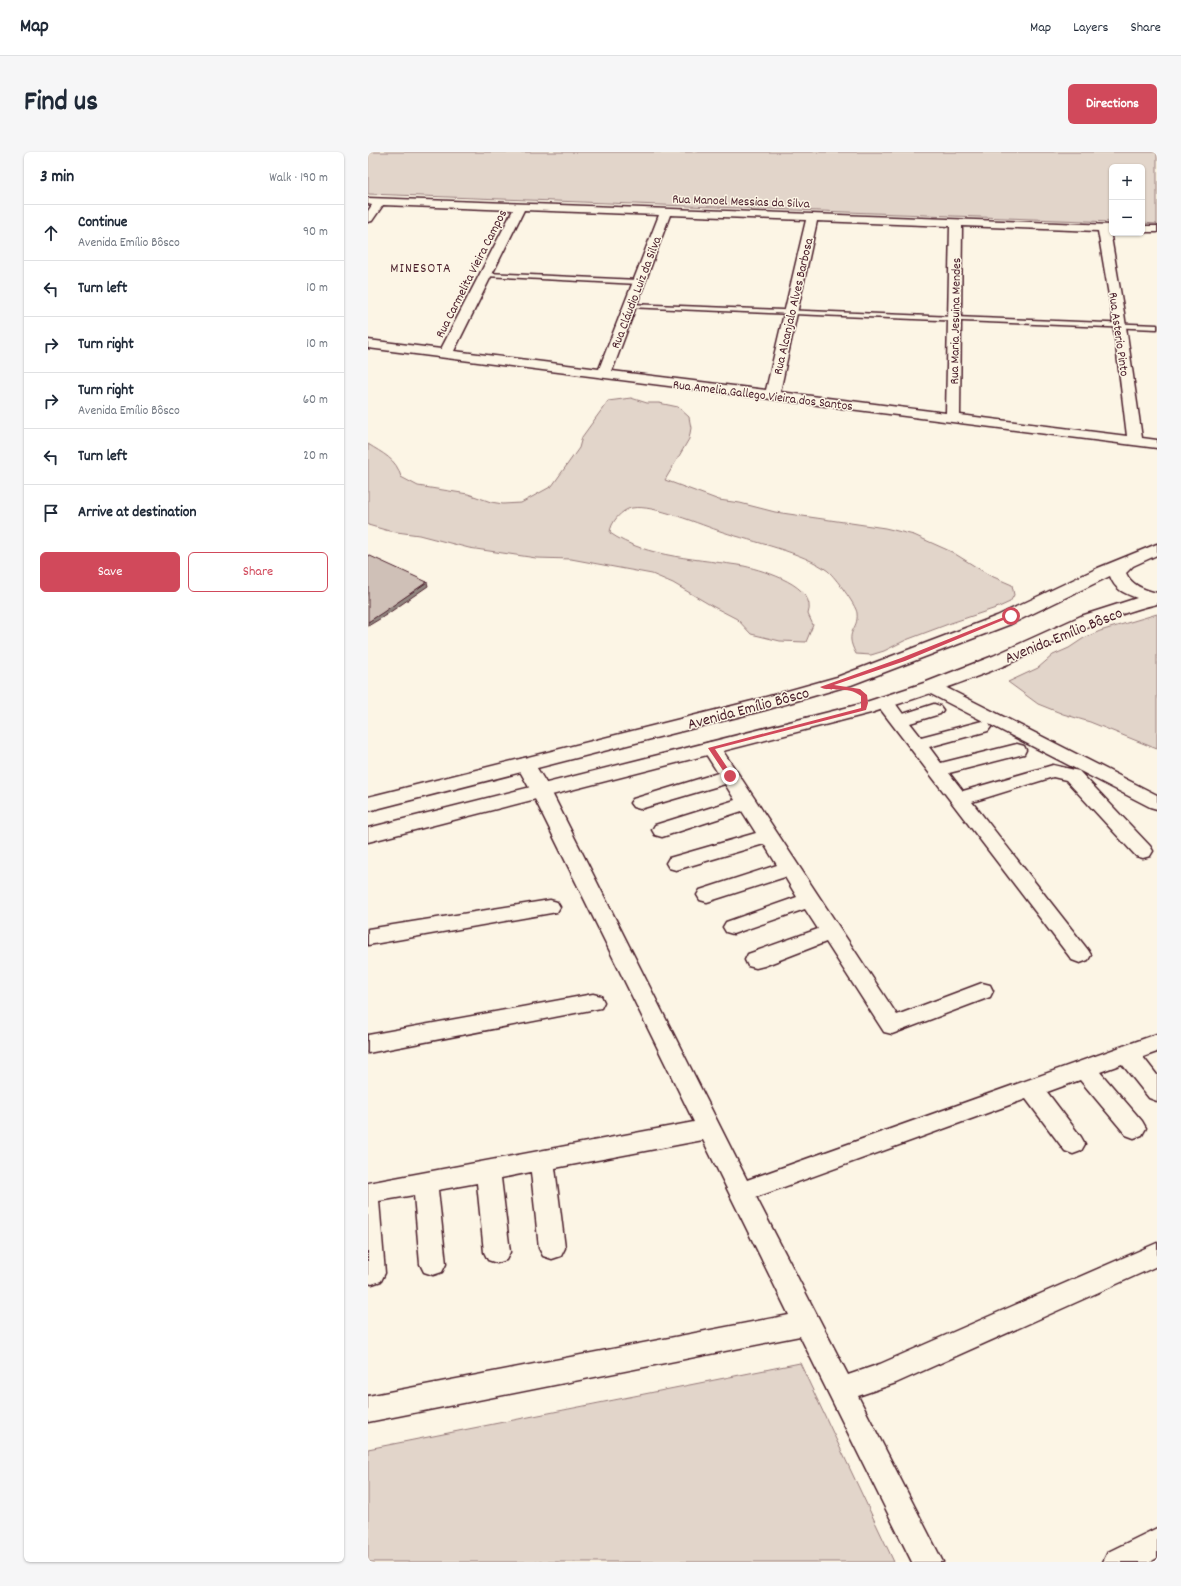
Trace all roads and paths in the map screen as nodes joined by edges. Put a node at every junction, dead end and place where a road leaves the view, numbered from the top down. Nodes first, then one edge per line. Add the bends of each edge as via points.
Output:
1 (368, 201) edge
2 (380, 201) junction
3 (520, 206) junction
4 (666, 211) junction
5 (812, 217) junction
6 (368, 219) edge
7 (956, 223) junction
8 (1108, 227) edge
9 (1145, 229) edge
10 (1157, 229) edge
11 (486, 276) junction
12 (638, 282) junction
13 (629, 306) junction
14 (791, 312) junction
15 (954, 319) junction
16 (1120, 326) junction
17 (1157, 327) edge
18 (368, 344) edge
19 (446, 354) junction
20 (604, 373) junction
21 (772, 395) junction
22 (952, 419) junction
23 (1135, 441) junction
24 (1157, 444) edge
25 (1157, 549) edge
26 (1127, 562) junction
27 (1156, 598) edge
28 (823, 687) junction
29 (931, 687) junction
30 (884, 702) junction
31 (864, 709) junction
32 (934, 710) dead end
33 (899, 721) junction
34 (982, 727) dead end
35 (917, 744) junction
36 (711, 748) junction
37 (1017, 750) dead end
38 (525, 764) junction
39 (937, 770) junction
40 (730, 776) junction
41 (541, 791) junction
42 (959, 799) junction
43 (640, 803) dead end
44 (747, 803) junction
45 (1157, 803) edge
46 (368, 804) edge
47 (662, 830) dead end
48 (368, 835) edge
49 (769, 836) junction
50 (1143, 851) dead end
51 (676, 863) dead end
52 (790, 868) junction
53 (707, 895) dead end
54 (810, 900) junction
55 (550, 907) dead end
56 (733, 927) dead end
57 (831, 932) junction
58 (368, 937) edge
59 (1080, 955) dead end
60 (756, 960) dead end
61 (982, 991) dead end
62 (593, 1002) dead end
63 (1157, 1043) edge
64 (368, 1044) edge
65 (1127, 1054) junction
66 (1084, 1069) junction
67 (1032, 1088) junction
68 (1157, 1092) edge
69 (1134, 1128) dead end
70 (709, 1129) junction
71 (1073, 1144) dead end
72 (542, 1161) junction
73 (488, 1172) junction
74 (425, 1183) junction
75 (740, 1192) junction
76 (368, 1193) edge
77 (368, 1204) edge
78 (552, 1248) dead end
79 (497, 1252) dead end
80 (1157, 1254) edge
81 (433, 1264) dead end
82 (372, 1273) dead end
83 (807, 1323) junction
84 (841, 1390) junction
85 (368, 1409) edge
86 (1157, 1543) edge
87 (928, 1562) edge
88 (1118, 1562) edge

1 - 2 street, Rua Manoel Messias da Silva
2 - 3 street, Rua Manoel Messias da Silva
2 - 6 street
3 - 4 street, Rua Manoel Messias da Silva
3 - 11 street, Rua Carmelita Vieira Campos
4 - 5 street, Rua Manoel Messias da Silva
4 - 12 street, Rua Cláudio Luiz da Silva
5 - 7 street, Rua Manoel Messias da Silva
5 - 14 street, Rua Alcanjalo Alves Barbosa
7 - 8 street, Rua Manoel Messias da Silva
7 - 15 street, Rua Maria Jesuina Mendes
8 - 16 street, Rua Asterio Pinto
9 - 10 street
11 - 12 lane
11 - 19 street, Rua Carmelita Vieira Campos
12 - 13 street, Rua Cláudio Luiz da Silva
13 - 14 lane
13 - 20 street, Rua Cláudio Luiz da Silva
14 - 15 lane
14 - 21 street, Rua Alcanjalo Alves Barbosa
15 - 16 lane
15 - 22 street, Rua Maria Jesuina Mendes
16 - 17 lane
16 - 23 street, Rua Asterio Pinto
18 - 19 street, Rua Amelia Gallego Vieira dos Santos
19 - 20 street, Rua Amelia Gallego Vieira dos Santos
20 - 21 street, Rua Amelia Gallego Vieira dos Santos
21 - 22 street, Rua Amelia Gallego Vieira dos Santos
22 - 23 street, Rua Amelia Gallego Vieira dos Santos
23 - 24 street, Rua Amelia Gallego Vieira dos Santos
25 - 26 main road, Avenida Emílio Bôsco
26 - 27 main road via 1117,572 1120,583 1129,589
26 - 28 main road, Avenida Emílio Bôsco via 1011,616 903,660
27 - 29 main road, Avenida Emílio Bôsco via 1088,620 1000,660
28 - 31 main road via 858,690 864,695
28 - 38 main road, Avenida Emílio Bôsco via 758,706
29 - 30 main road, Avenida Emílio Bôsco
29 - 45 street
30 - 31 main road, Avenida Emílio Bôsco
30 - 33 street
31 - 36 main road, Avenida Emílio Bôsco
32 - 33 street
33 - 35 street
34 - 35 street
35 - 39 street
36 - 40 street
36 - 41 main road, Avenida Emílio Bôsco
37 - 39 street
38 - 41 street
38 - 46 main road, Avenida Emílio Bôsco
39 - 42 street
40 - 43 street
40 - 44 street
41 - 48 main road, Avenida Emílio Bôsco
41 - 70 street
42 - 50 street via 1053,770 1072,775
42 - 59 street
44 - 47 street
44 - 49 street
49 - 51 street
49 - 52 street
52 - 53 street
52 - 54 street
54 - 56 street
54 - 57 street
55 - 58 street
57 - 60 street
57 - 61 street via 892,1026
62 - 64 street
63 - 65 street
65 - 66 street
65 - 68 street
66 - 67 street
66 - 69 street
67 - 71 street
67 - 75 street
70 - 72 street
70 - 75 street
72 - 73 street
72 - 78 street
73 - 74 street
73 - 79 street
74 - 76 street
74 - 81 street
75 - 83 street
77 - 82 street
80 - 84 street via 886,1374
83 - 84 street
83 - 85 street
84 - 87 street
86 - 88 street

